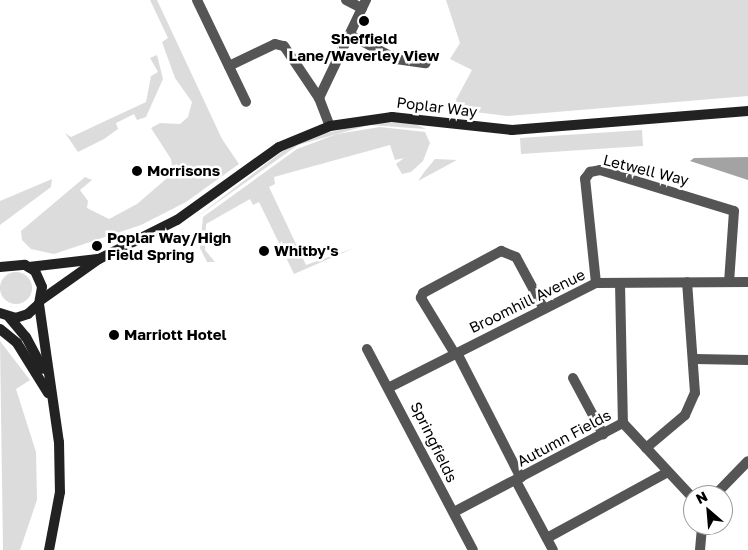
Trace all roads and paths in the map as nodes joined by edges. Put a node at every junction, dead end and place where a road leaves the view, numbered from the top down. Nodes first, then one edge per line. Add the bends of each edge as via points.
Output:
1 (197, 0) edge
2 (346, 0) edge
3 (364, 4) edge
4 (352, 36) junction
5 (426, 63) dead end
6 (229, 66) junction
7 (319, 98) junction
8 (246, 102) dead end
9 (748, 111) edge
10 (330, 126) junction
11 (99, 259) junction
12 (0, 267) edge
13 (29, 267) junction
14 (686, 282) junction
15 (729, 282) junction
16 (748, 282) edge
17 (596, 283) junction
18 (620, 283) junction
19 (40, 302) junction
20 (544, 309) junction
21 (3, 315) edge
22 (0, 329) edge
23 (367, 349) dead end
24 (456, 353) junction
25 (696, 359) junction
26 (748, 360) edge
27 (573, 378) dead end
28 (48, 379) junction
29 (390, 387) junction
30 (53, 402) junction
31 (623, 423) junction
32 (603, 434) junction
33 (646, 448) junction
34 (748, 461) edge
35 (668, 472) junction
36 (518, 479) junction
37 (725, 485) edge
38 (683, 488) edge
39 (454, 512) junction
40 (701, 535) edge
41 (547, 538) junction
42 (49, 550) edge
43 (473, 550) edge
44 (553, 550) edge
45 (700, 550) edge

1 - 6 street
2 - 3 street
3 - 4 street
4 - 5 street via 396,59
4 - 7 street
6 - 7 street via 282,44
6 - 8 street
7 - 10 street
9 - 10 main road, Poplar Way via 512,130 402,117
10 - 11 main road, Poplar Way via 279,147 177,220
11 - 13 main road, Poplar Way
11 - 19 main road, Poplar Way
12 - 13 main road, Poplar Way via 17,263
13 - 19 main road via 42,283
14 - 15 street, Broomhill Avenue
14 - 18 street, Broomhill Avenue
14 - 25 street
15 - 16 street, Broomhill Avenue
15 - 17 street, Letwell Way via 734,211 600,170 590,172 585,179
17 - 18 street, Broomhill Avenue
17 - 20 street, Broomhill Avenue
18 - 31 street
19 - 21 main road, Poplar Way via 28,314
19 - 28 main road
20 - 24 street, Broomhill Avenue
20 - 24 street via 516,257 502,251 423,293 421,298
21 - 28 main road via 26,337
22 - 30 main road via 17,343
23 - 29 street, Springfields
24 - 29 street, Broomhill Avenue
24 - 36 street
25 - 26 street
25 - 33 street via 695,393 690,408
27 - 32 street
28 - 30 main road
29 - 39 street, Springfields
30 - 42 main road via 60,492
31 - 32 street, Autumn Fields
31 - 33 street, Autumn Fields
32 - 36 street, Autumn Fields
33 - 35 street, Autumn Fields
34 - 37 street
35 - 38 street, Autumn Fields
35 - 41 street
36 - 39 street, Autumn Fields
36 - 41 street
39 - 43 street, Springfields
40 - 45 street
41 - 44 street

